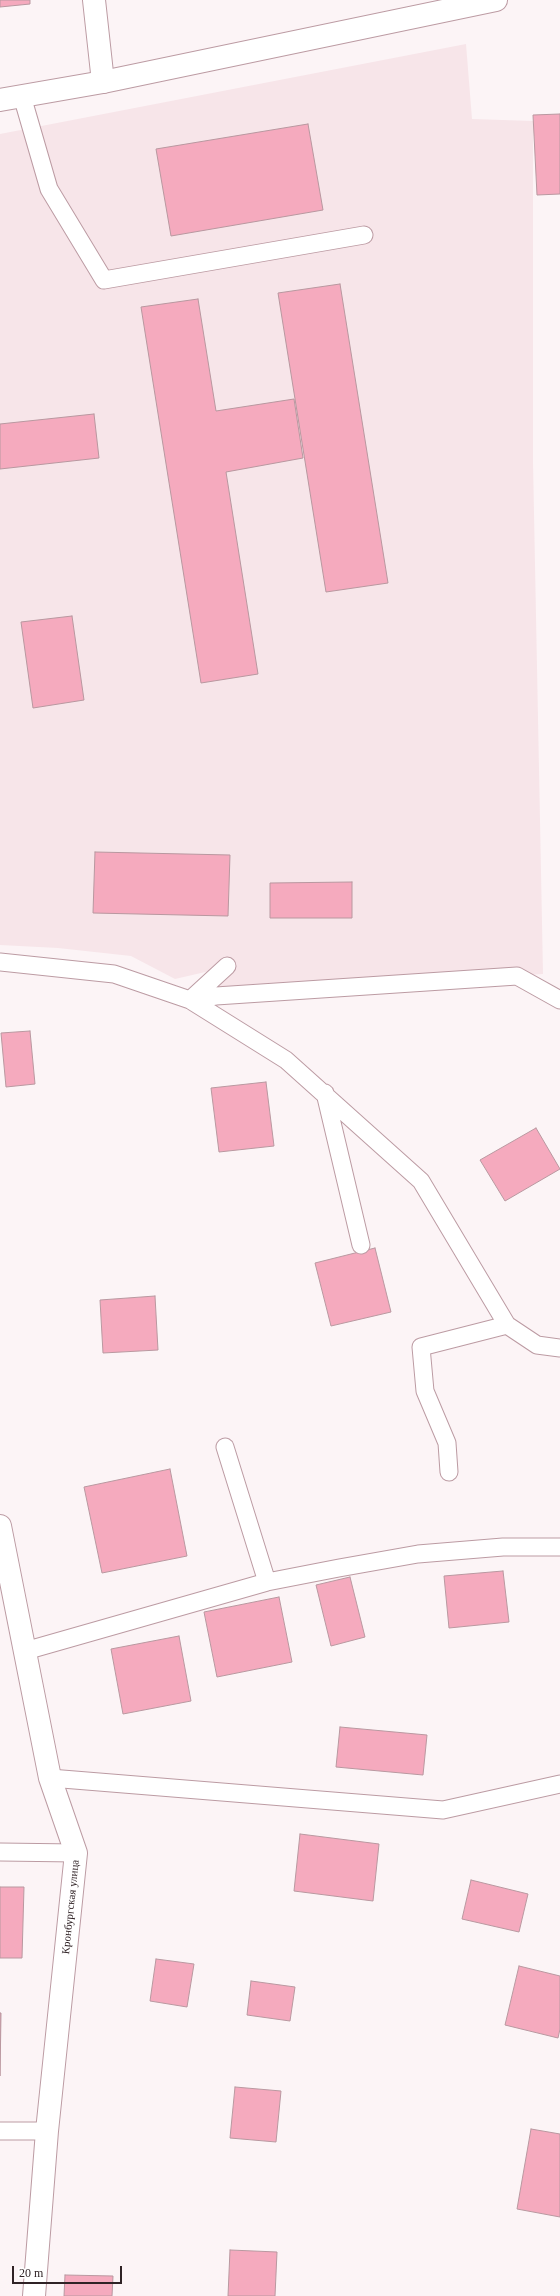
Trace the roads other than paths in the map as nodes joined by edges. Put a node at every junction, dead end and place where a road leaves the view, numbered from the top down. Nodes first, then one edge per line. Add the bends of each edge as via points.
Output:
1 (94, 0) edge
2 (496, 0) edge
3 (103, 82) junction
4 (22, 96) junction
5 (0, 100) edge
6 (364, 236) dead end
7 (0, 962) edge
8 (227, 966) dead end
9 (190, 1000) junction
10 (560, 1000) edge
11 (325, 1093) junction
12 (360, 1245) dead end
13 (507, 1325) junction
14 (560, 1348) edge
15 (224, 1447) dead end
16 (450, 1472) dead end
17 (1, 1533) edge
18 (560, 1547) edge
19 (267, 1582) junction
20 (25, 1651) junction
21 (50, 1778) junction
22 (560, 1784) edge
23 (0, 1852) edge
24 (76, 1853) junction
25 (0, 2131) edge
26 (47, 2131) junction
27 (34, 2296) edge

1 - 3 street
2 - 3 street
3 - 4 street
4 - 5 street
4 - 6 lane via 49,189 104,280
7 - 9 lane via 114,974
8 - 9 lane
9 - 10 lane via 216,996 517,976
9 - 11 lane via 286,1060
11 - 12 lane
11 - 13 lane via 421,1181
13 - 14 lane via 537,1345
13 - 16 lane via 421,1347 425,1390 447,1443
15 - 19 lane
17 - 20 street, Кронбургская улица
18 - 19 lane via 503,1547 418,1554
19 - 20 lane
20 - 21 street, Кронбургская улица
21 - 22 lane via 443,1810
21 - 24 street, Кронбургская улица
23 - 24 lane
24 - 26 street, Кронбургская улица
25 - 26 lane
26 - 27 street, Кронбургская улица

